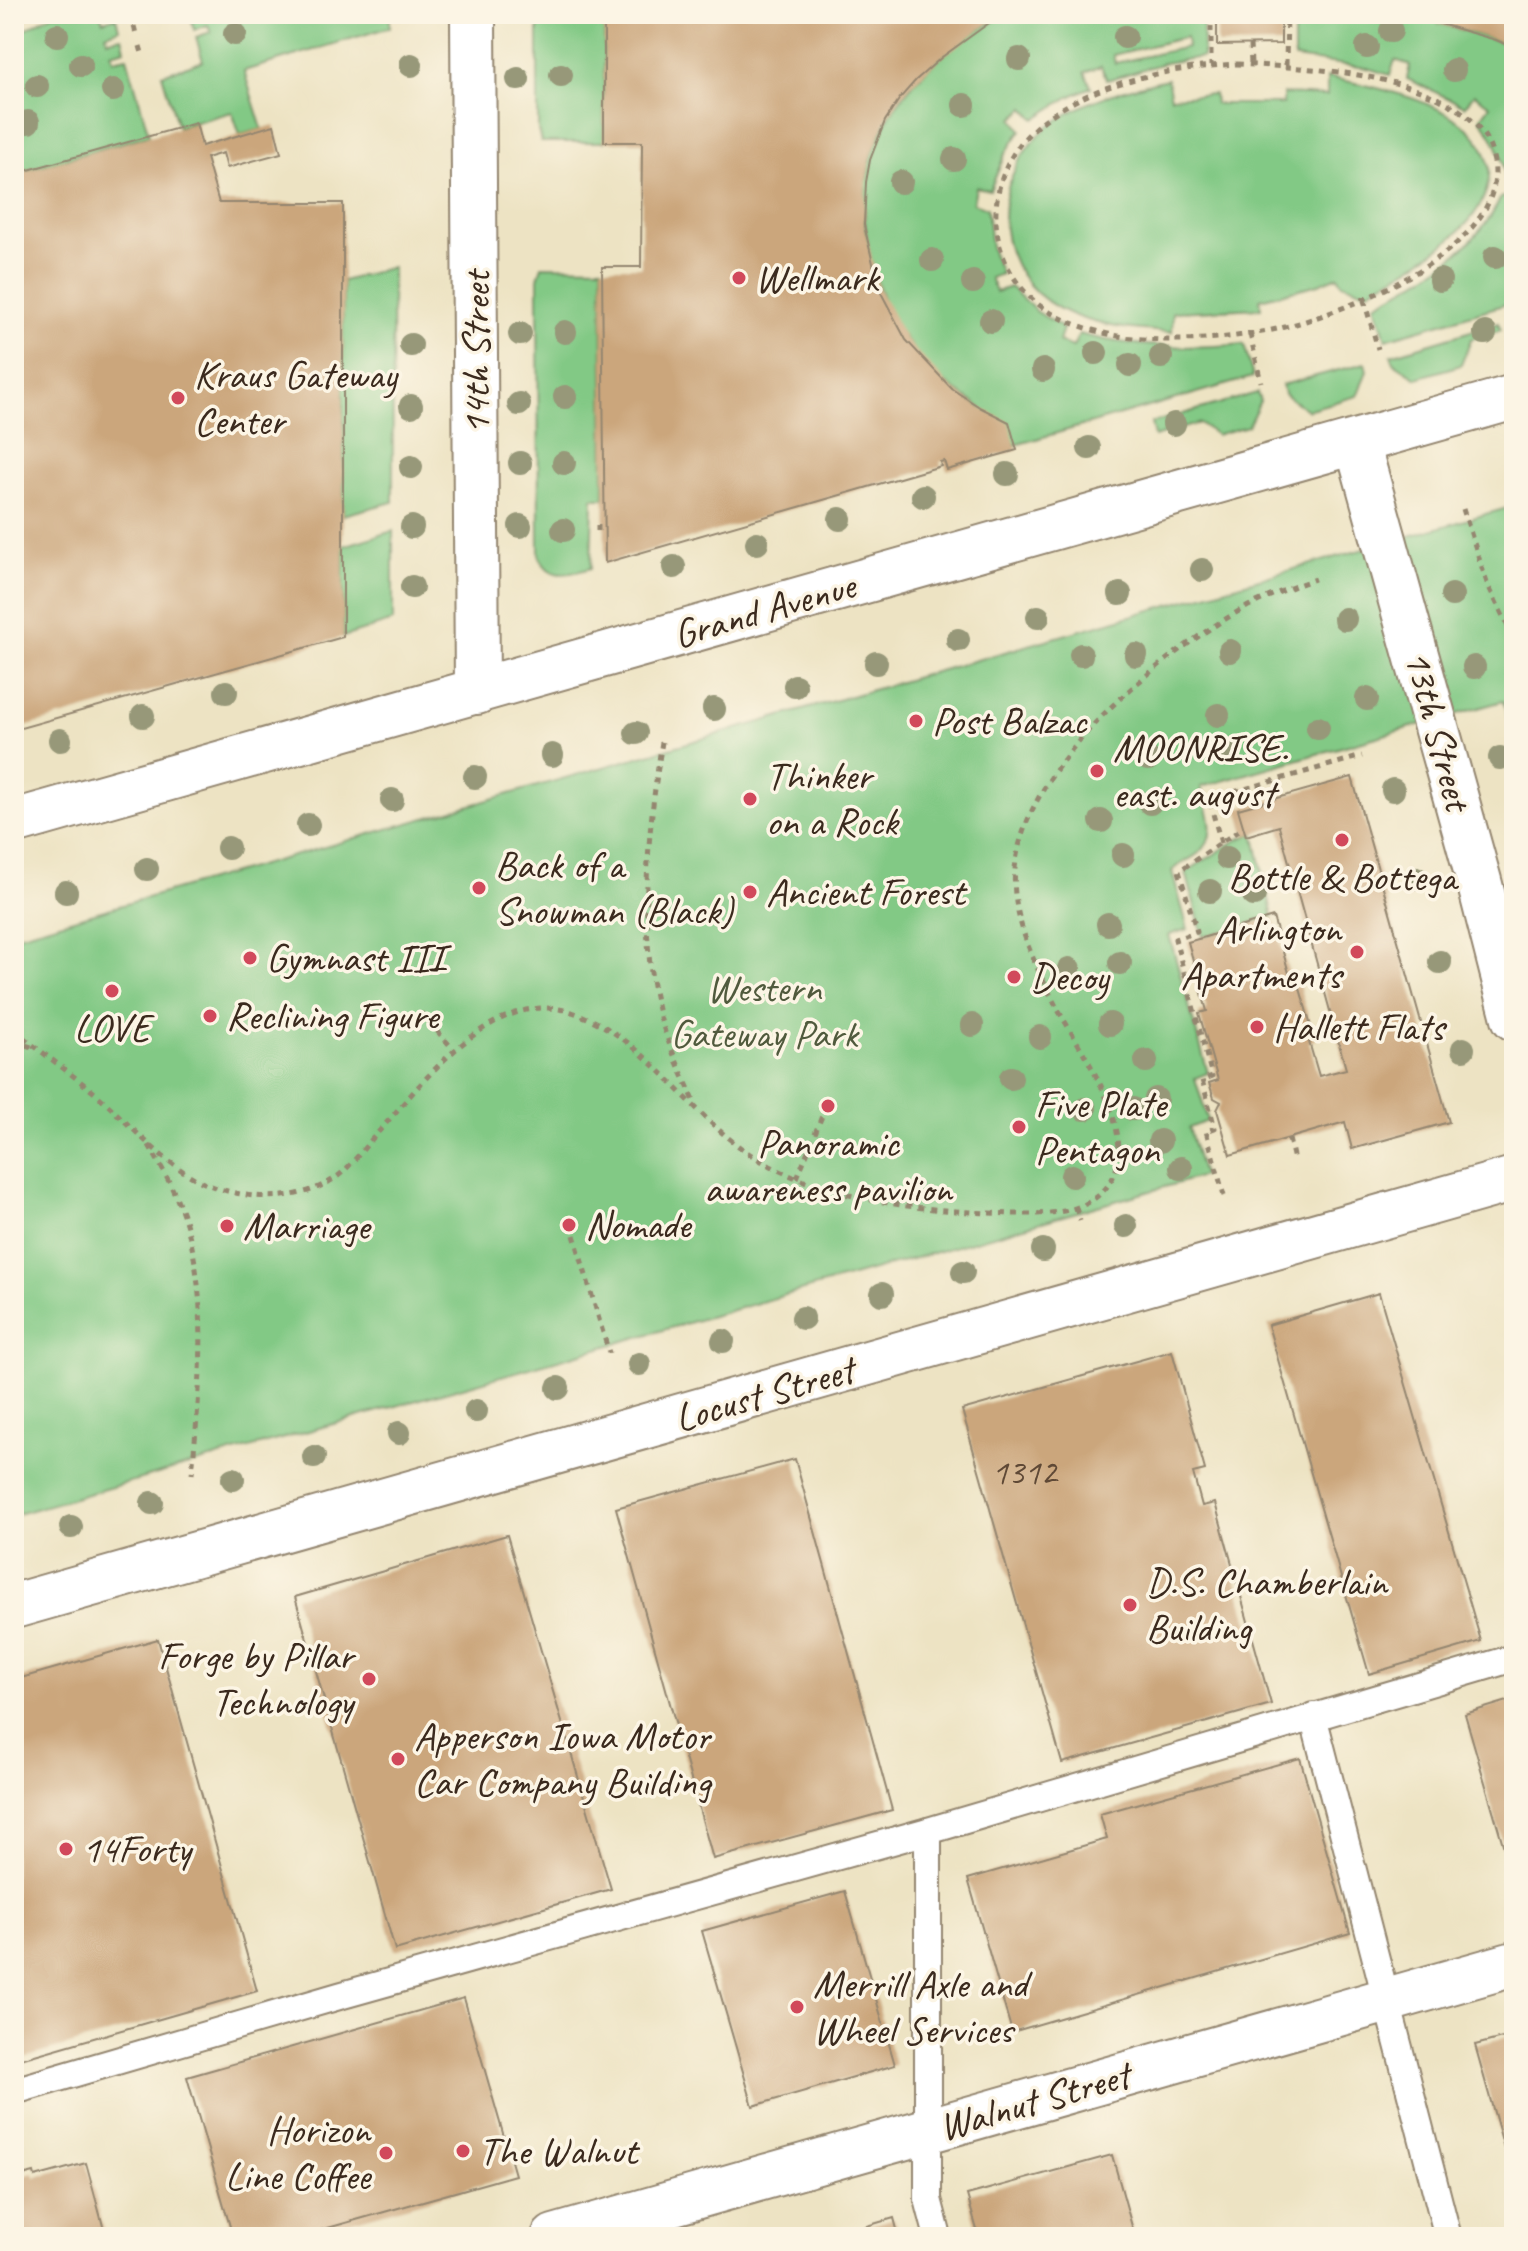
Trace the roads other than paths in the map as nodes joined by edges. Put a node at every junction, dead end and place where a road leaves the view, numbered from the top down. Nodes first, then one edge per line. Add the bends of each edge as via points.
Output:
1 (473, 14) edge
2 (1514, 397) edge
3 (1357, 443) junction
4 (477, 692) junction
5 (14, 822) edge
6 (1514, 1018) edge
7 (1514, 1179) edge
8 (14, 1606) edge
9 (1514, 1658) edge
10 (1313, 1716) junction
11 (928, 1831) junction
12 (1514, 1964) edge
13 (1385, 2000) junction
14 (14, 2091) edge
15 (926, 2132) junction
16 (554, 2237) edge
17 (938, 2237) edge
18 (1448, 2237) edge

1 - 4 main road, 14th Street
2 - 3 main road, Grand Avenue
3 - 4 main road, Grand Avenue
3 - 6 main road, 13th Street
4 - 5 main road, Grand Avenue
7 - 8 main road, Locust Street
9 - 10 lane
10 - 11 lane
10 - 13 lane
11 - 14 lane
11 - 15 lane
12 - 13 main road, Walnut Street
13 - 15 main road, Walnut Street
13 - 18 lane
15 - 16 main road, Walnut Street
15 - 17 lane via 928,2199

